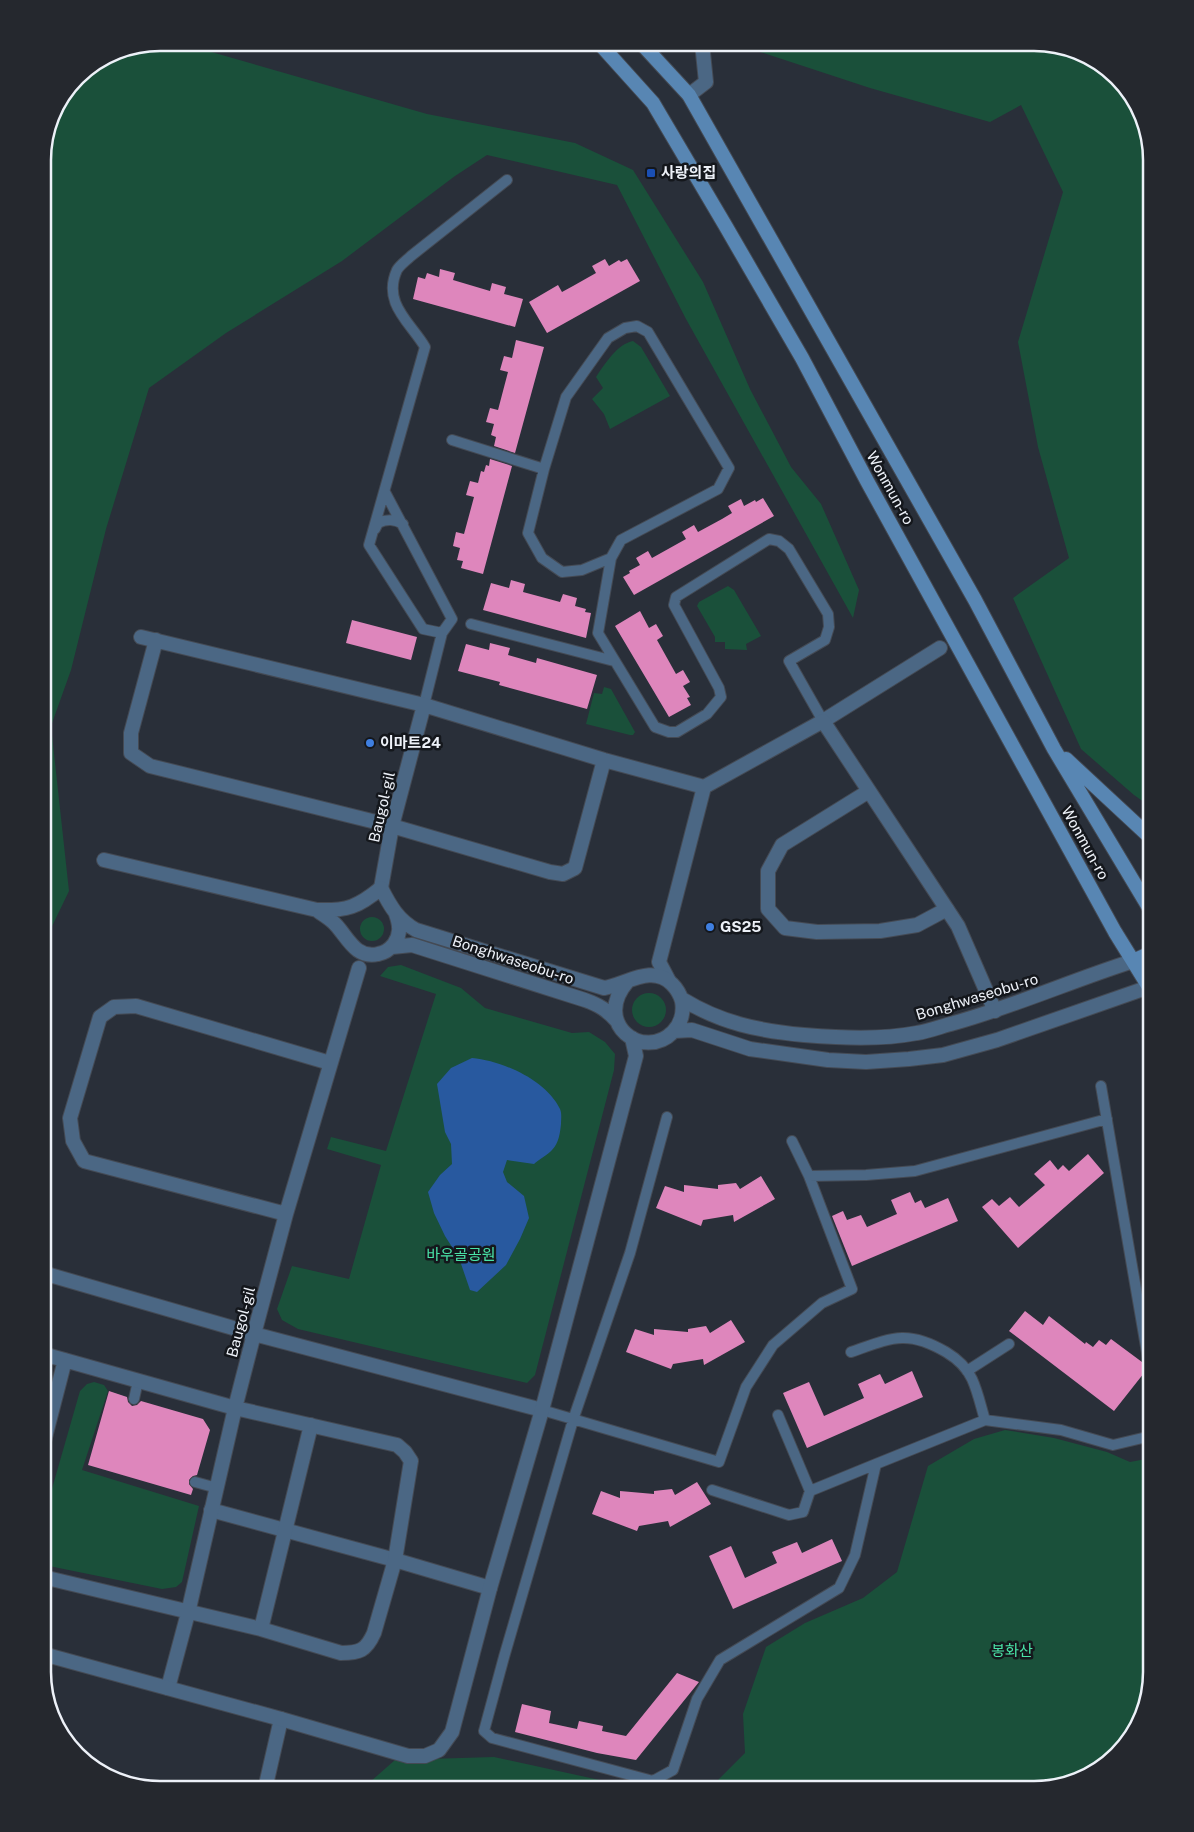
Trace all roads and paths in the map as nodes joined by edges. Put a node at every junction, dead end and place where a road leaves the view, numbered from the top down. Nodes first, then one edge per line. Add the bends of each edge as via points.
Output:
1 (606, 51) edge
2 (648, 51) edge
3 (703, 51) edge
4 (689, 96) junction
5 (507, 180) dead end
6 (452, 440) dead end
7 (544, 469) junction
8 (385, 492) junction
9 (403, 524) junction
10 (369, 545) junction
11 (611, 558) junction
12 (471, 624) dead end
13 (442, 633) junction
14 (141, 638) dead end
15 (156, 640) junction
16 (940, 648) dead end
17 (614, 661) junction
18 (424, 705) junction
19 (822, 720) junction
20 (1054, 749) junction
21 (604, 760) junction
22 (704, 787) junction
23 (869, 791) junction
24 (392, 826) junction
25 (1143, 830) edge
26 (104, 860) dead end
27 (381, 888) junction
28 (1143, 896) edge
29 (360, 903) junction
30 (947, 909) junction
31 (317, 910) junction
32 (393, 911) junction
33 (349, 942) junction
34 (392, 947) junction
35 (376, 955) junction
36 (1143, 957) edge
37 (1133, 961) junction
38 (659, 962) junction
39 (359, 968) junction
40 (1143, 977) edge
41 (632, 980) junction
42 (669, 981) junction
43 (1143, 992) edge
44 (682, 999) junction
45 (995, 1011) junction
46 (617, 1022) junction
47 (674, 1031) junction
48 (632, 1038) junction
49 (654, 1042) junction
50 (636, 1056) junction
51 (330, 1063) junction
52 (1101, 1086) dead end
53 (667, 1117) dead end
54 (1107, 1118) junction
55 (792, 1142) dead end
56 (809, 1176) junction
57 (286, 1214) junction
58 (51, 1275) edge
59 (1143, 1324) edge
60 (254, 1334) junction
61 (1009, 1344) dead end
62 (851, 1352) dead end
63 (51, 1356) edge
64 (66, 1360) junction
65 (967, 1371) junction
66 (138, 1381) junction
67 (134, 1399) dead end
68 (235, 1408) junction
69 (542, 1410) junction
70 (51, 1413) edge
71 (778, 1415) dead end
72 (573, 1420) junction
73 (985, 1420) junction
74 (311, 1425) junction
75 (1143, 1438) edge
76 (876, 1464) junction
77 (195, 1482) dead end
78 (216, 1488) junction
79 (712, 1490) dead end
80 (810, 1491) junction
81 (212, 1510) junction
82 (285, 1530) junction
83 (394, 1560) junction
84 (51, 1579) edge
85 (490, 1588) junction
86 (188, 1613) junction
87 (261, 1629) junction
88 (51, 1656) edge
89 (168, 1688) junction
90 (280, 1719) junction
91 (267, 1781) edge

1 - 37 main road, Wonmun-ro via 653,103 802,358
2 - 4 main road, Wonmun-ro
3 - 4 street via 706,82
4 - 20 main road, Wonmun-ro via 970,592
5 - 8 lane via 398,269 393,287 397,310 425,347
6 - 7 lane
7 - 11 lane via 528,533 542,558 562,572 582,570
7 - 11 lane via 566,397 608,338 625,328 637,326 648,332 729,468 718,489 621,540
8 - 9 lane
8 - 10 lane
9 - 10 lane via 396,520 378,523
9 - 13 lane via 452,619
10 - 13 lane via 423,629
11 - 17 lane via 598,633
12 - 17 lane
13 - 18 lane
14 - 15 street
15 - 18 street
15 - 24 street via 131,733 131,753 150,766
16 - 19 street
17 - 19 lane via 655,727 677,732 707,714 721,697 719,688 674,605 676,596 770,539 779,541 789,549 828,614 830,627 825,640 789,661
18 - 21 street
18 - 24 street, Baugol-gil
19 - 22 street
19 - 23 street
20 - 25 main road
20 - 28 main road, Wonmun-ro
21 - 22 street
21 - 24 street via 575,868 562,874
22 - 38 street
23 - 30 street
23 - 30 street via 782,845 768,871 768,909 785,928 817,932 880,931 917,925
24 - 27 street, Baugol-gil
26 - 31 street
27 - 29 street
27 - 32 street
29 - 31 street via 337,910
29 - 32 street via 374,900
29 - 33 street via 346,920 344,929
30 - 45 street via 958,926
31 - 33 street via 334,922
32 - 34 street via 399,922 399,932
32 - 41 street via 406,925 416,930 604,988
33 - 35 street via 366,955
33 - 39 street
34 - 35 street
34 - 46 street, Bonghwaseobu-ro via 412,945 592,1003 608,1011
35 - 39 street
36 - 37 main road
37 - 40 main road, Wonmun-ro
37 - 45 street, Bonghwaseobu-ro
38 - 41 street
38 - 42 street
39 - 51 street, Baugol-gil
41 - 42 street via 647,974
41 - 46 street via 620,990 615,1001
42 - 44 street
43 - 47 street via 998,1040 943,1055 909,1059 828,1060 750,1048 692,1030
44 - 45 street, Bonghwaseobu-ro via 706,1014 739,1025 840,1038 918,1033
44 - 47 street via 680,1022
46 - 48 street
47 - 49 street via 665,1039
48 - 49 street
48 - 50 street
49 - 50 street
50 - 69 street
51 - 57 street, Baugol-gil
51 - 57 street via 136,1006 114,1007 100,1018 70,1118 73,1141 84,1161
52 - 54 lane
53 - 72 lane via 630,1254
54 - 56 lane via 915,1171
54 - 59 lane
55 - 56 lane
56 - 72 lane via 852,1289 822,1303 773,1345 746,1387 719,1462
57 - 60 street, Baugol-gil
58 - 60 street
60 - 68 street, Baugol-gil
60 - 69 street
61 - 65 lane
62 - 65 lane via 883,1340 904,1337 928,1341 956,1358
63 - 64 street
64 - 66 street
64 - 70 street
65 - 73 lane
66 - 67 lane
66 - 68 street
68 - 74 street
68 - 78 street, Baugol-gil
69 - 72 lane
69 - 85 street
71 - 80 lane
72 - 76 lane via 484,1731 492,1738 653,1781 673,1770 697,1699 720,1660 839,1588 855,1555
73 - 75 lane via 1061,1430 1113,1445
73 - 76 lane
74 - 82 street
74 - 83 street via 397,1445 411,1461
76 - 80 lane
77 - 78 lane
78 - 81 street, Baugol-gil
79 - 80 lane via 789,1515 803,1512
81 - 82 street
81 - 86 street, Baugol-gil
82 - 83 street
82 - 87 street
83 - 85 street
83 - 87 street via 374,1633 362,1650 340,1653
84 - 86 street
85 - 90 street via 459,1710 452,1732 440,1750 425,1756 408,1756
86 - 87 street
86 - 89 street, Baugol-gil
88 - 89 street
89 - 90 street
90 - 91 street

